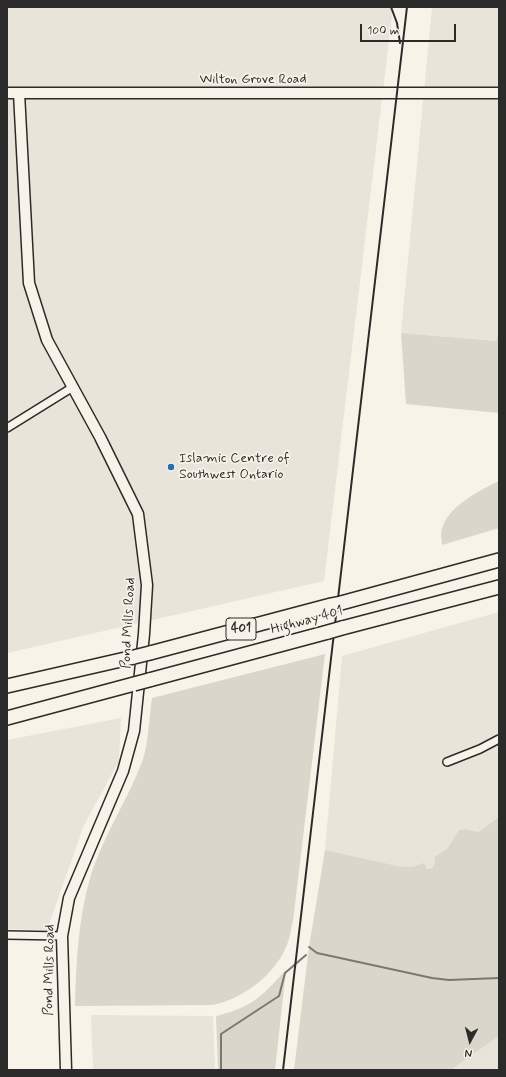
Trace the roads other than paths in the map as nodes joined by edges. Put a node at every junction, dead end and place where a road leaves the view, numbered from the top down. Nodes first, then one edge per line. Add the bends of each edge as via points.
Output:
1 (7, 93) edge
2 (19, 93) junction
3 (499, 93) edge
4 (73, 387) junction
5 (7, 428) edge
6 (499, 560) edge
7 (499, 587) edge
8 (7, 686) edge
9 (7, 718) edge
10 (499, 738) edge
11 (447, 762) dead end
12 (7, 935) edge
13 (62, 936) junction
14 (66, 1070) edge

1 - 2 main road, Wilton Grove Road
2 - 3 main road, Wilton Grove Road
2 - 4 main road, Pond Mills Road via 29,283 47,340
4 - 5 street
4 - 13 main road, Pond Mills Road via 138,514 147,585 134,731 122,771 69,898
6 - 8 highway, Highway 401 / 401, bridge via 150,653
7 - 9 highway, Highway 401 / 401, bridge
10 - 11 street via 480,749
12 - 13 street
13 - 14 main road, Pond Mills Road

